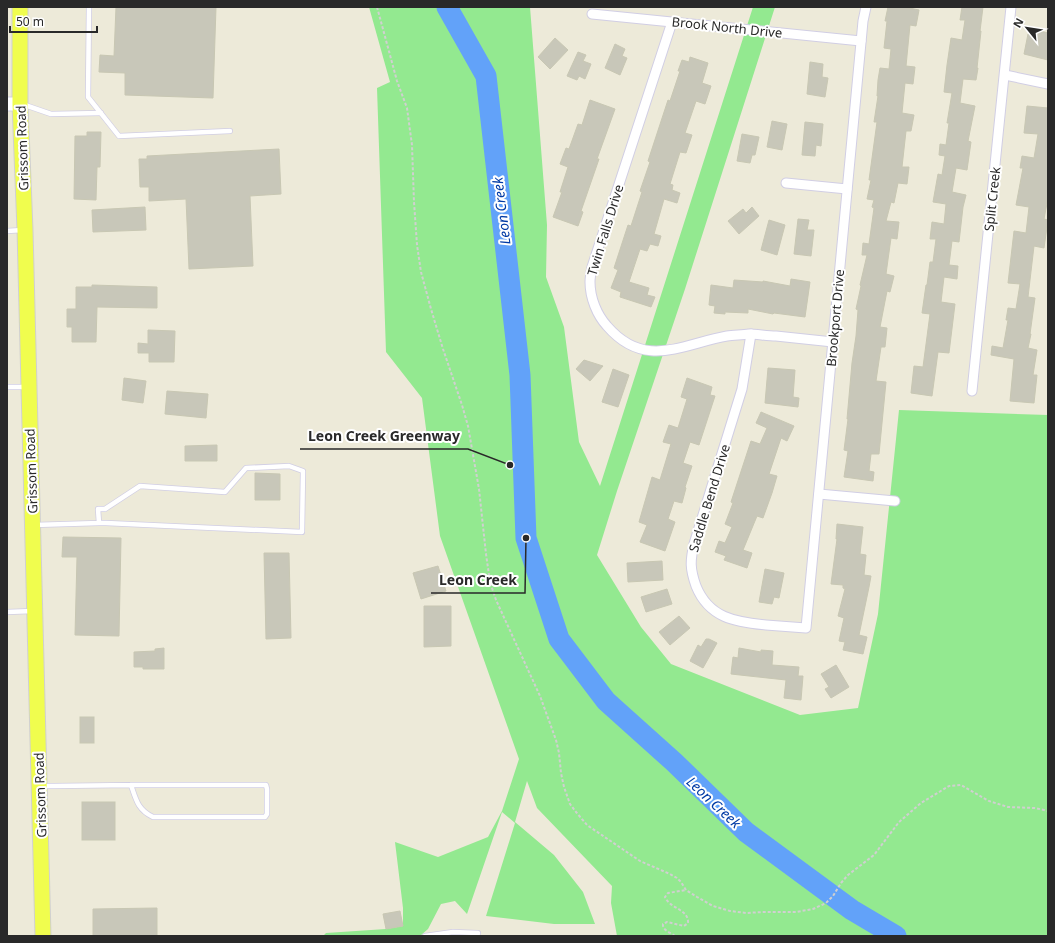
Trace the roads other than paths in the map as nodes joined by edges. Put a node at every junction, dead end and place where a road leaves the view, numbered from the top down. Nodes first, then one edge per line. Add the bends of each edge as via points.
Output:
1 (20, 7) edge
2 (89, 7) edge
3 (866, 7) edge
4 (1011, 7) edge
5 (592, 14) dead end
6 (672, 22) junction
7 (861, 41) junction
8 (1005, 75) junction
9 (1048, 84) edge
10 (14, 104) edge
11 (101, 114) junction
12 (230, 131) dead end
13 (786, 184) dead end
14 (847, 189) junction
15 (25, 230) junction
16 (7, 231) edge
17 (750, 334) junction
18 (833, 342) junction
19 (7, 387) edge
20 (29, 387) junction
21 (972, 391) dead end
22 (819, 494) junction
23 (895, 502) dead end
24 (99, 523) junction
25 (33, 525) junction
26 (35, 611) junction
27 (7, 612) edge
28 (806, 628) joint
29 (131, 785) junction
30 (39, 786) junction
31 (43, 936) edge
32 (426, 936) edge
33 (478, 936) edge

1 - 10 main road, Grissom Road
2 - 11 lane via 88,97
3 - 7 street, Brookport Drive
4 - 8 street, Split Creek
5 - 6 street, Brook North Drive
6 - 7 street, Brook North Drive
6 - 17 street, Twin Falls Drive via 592,267 592,296 601,319 613,333 628,344 645,350 666,351 728,336
7 - 14 street, Brookport Drive
8 - 9 street
8 - 21 street, Split Creek
10 - 11 lane via 51,114
10 - 15 main road, Grissom Road
11 - 12 lane via 119,136
13 - 14 street
14 - 18 street, Brookport Drive
15 - 16 lane
15 - 20 main road, Grissom Road
17 - 18 street, Twin Falls Drive
17 - 28 street, Saddle Bend Drive via 742,389 694,544 692,575 698,592 709,606 731,620
18 - 22 street, Brookport Drive
19 - 20 lane
20 - 25 main road, Grissom Road
22 - 23 street
22 - 28 street, Brookport Drive
24 - 24 lane via 302,532 303,471 289,466 246,468 226,492 140,486 105,509 98,509
24 - 25 lane
25 - 26 main road, Grissom Road
26 - 27 lane
26 - 30 main road, Grissom Road
29 - 29 lane via 266,785 267,814 265,817 153,817 145,813 137,802
29 - 30 lane
30 - 31 main road, Grissom Road
32 - 33 lane via 453,932 478,933

